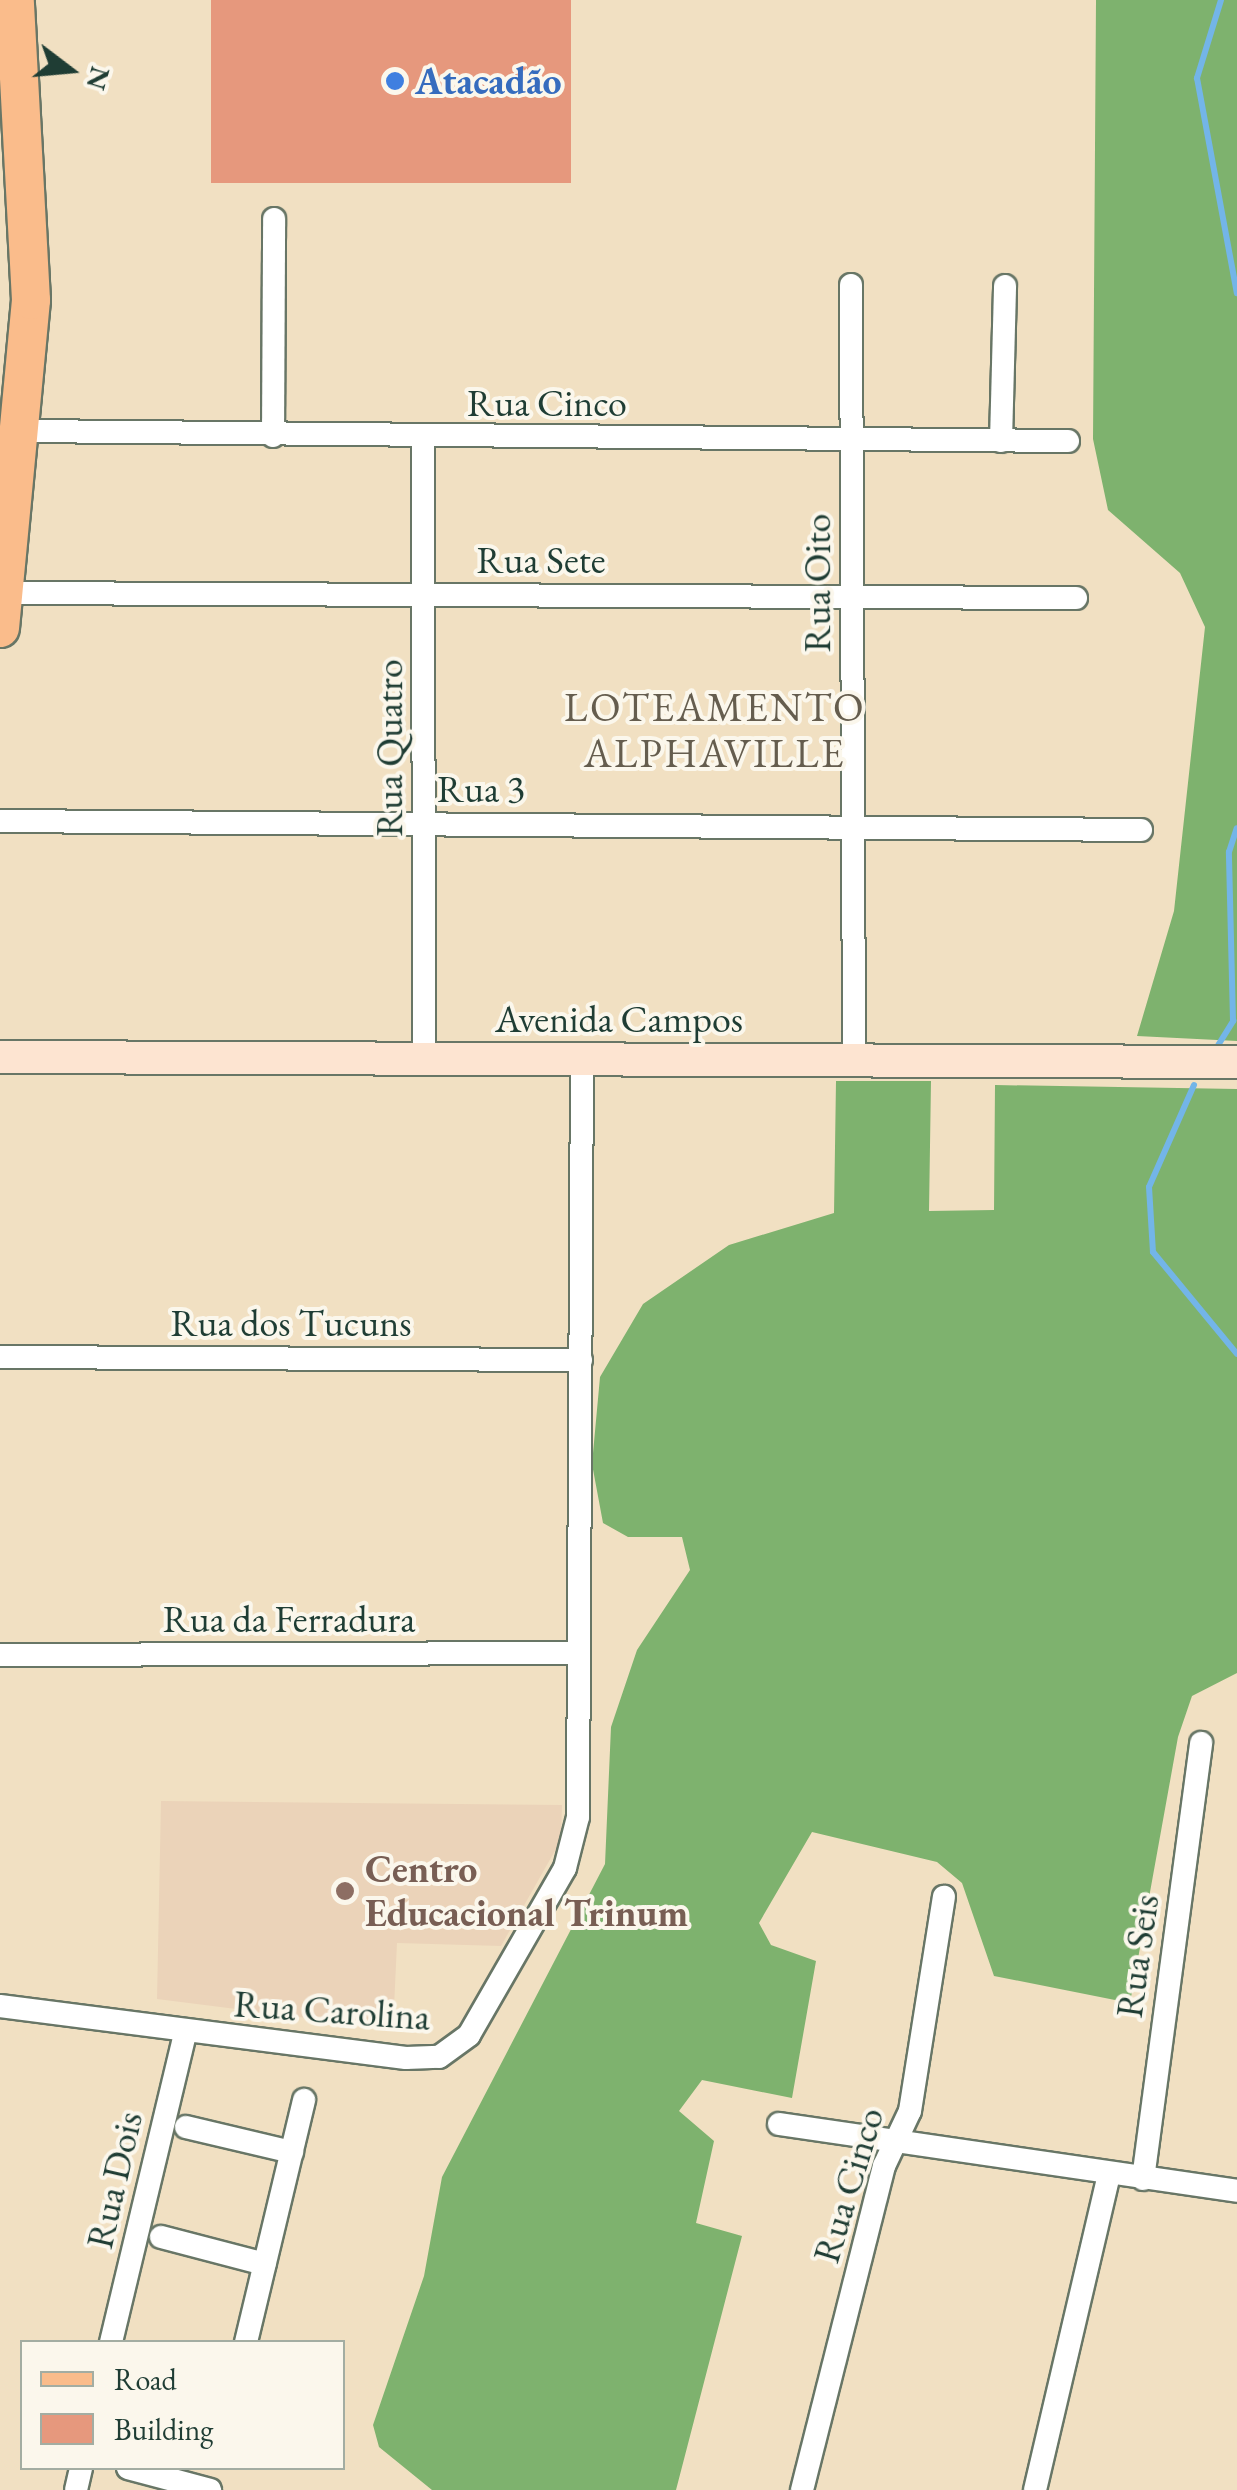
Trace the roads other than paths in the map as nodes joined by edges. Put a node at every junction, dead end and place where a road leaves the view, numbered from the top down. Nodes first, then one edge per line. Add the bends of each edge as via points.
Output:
1 (15, 0) edge
2 (274, 220) dead end
3 (851, 285) dead end
4 (1005, 286) dead end
5 (25, 431) junction
6 (273, 436) junction
7 (423, 438) junction
8 (852, 440) junction
9 (1001, 441) junction
10 (1068, 441) dead end
11 (423, 594) junction
12 (852, 597) junction
13 (1076, 598) dead end
14 (3, 610) edge
15 (0, 821) edge
16 (424, 824) junction
17 (853, 828) junction
18 (1141, 830) dead end
19 (0, 1057) edge
20 (424, 1058) junction
21 (582, 1059) junction
22 (854, 1060) junction
23 (1237, 1062) edge
24 (0, 1357) edge
25 (581, 1360) junction
26 (579, 1653) junction
27 (0, 1655) edge
28 (1201, 1743) dead end
29 (944, 1898) dead end
30 (0, 2006) edge
31 (185, 2034) junction
32 (304, 2100) dead end
33 (779, 2124) dead end
34 (186, 2128) dead end
35 (894, 2143) junction
36 (292, 2152) junction
37 (1109, 2174) junction
38 (1143, 2179) junction
39 (1237, 2191) edge
40 (162, 2237) dead end
41 (265, 2264) junction
42 (111, 2340) edge
43 (246, 2340) edge
44 (135, 2470) edge
45 (210, 2490) edge
46 (802, 2490) edge
47 (1035, 2490) edge

1 - 5 main road via 30,200
2 - 6 street
3 - 8 street, Rua Oito
4 - 9 street
5 - 6 street, Rua Cinco
5 - 14 main road
6 - 7 street, Rua Cinco
7 - 8 street, Rua Cinco
7 - 11 street, Rua Quatro
8 - 9 street, Rua Cinco
8 - 12 street, Rua Oito
9 - 10 street, Rua Cinco
11 - 12 street, Rua Sete
11 - 14 street, Rua Sete
11 - 16 street, Rua Quatro
12 - 13 street, Rua Sete
12 - 17 street, Rua Oito
15 - 16 street, Rua 3
16 - 17 street, Rua 3
16 - 20 street, Rua Quatro
17 - 18 street, Rua 3
17 - 22 street, Rua Oito
19 - 20 street, Avenida Campos
20 - 21 street, Avenida Campos
21 - 22 street, Avenida Campos
21 - 25 street
22 - 23 street, Avenida Campos
24 - 25 street, Rua dos Tucuns
25 - 26 street
26 - 27 street, Rua da Ferradura
26 - 31 street, Rua Carolina via 578,1818 565,1868 479,2018 440,2057
28 - 38 street, Rua Seis
29 - 35 street, Rua Cinco via 910,2111
30 - 31 street, Rua Carolina
31 - 42 street, Rua Dois
32 - 36 street
33 - 35 street
34 - 36 street
35 - 37 street
35 - 46 street, Rua Cinco
36 - 41 street
37 - 38 street
37 - 47 street
38 - 39 street
40 - 41 street
41 - 43 street
44 - 45 street

